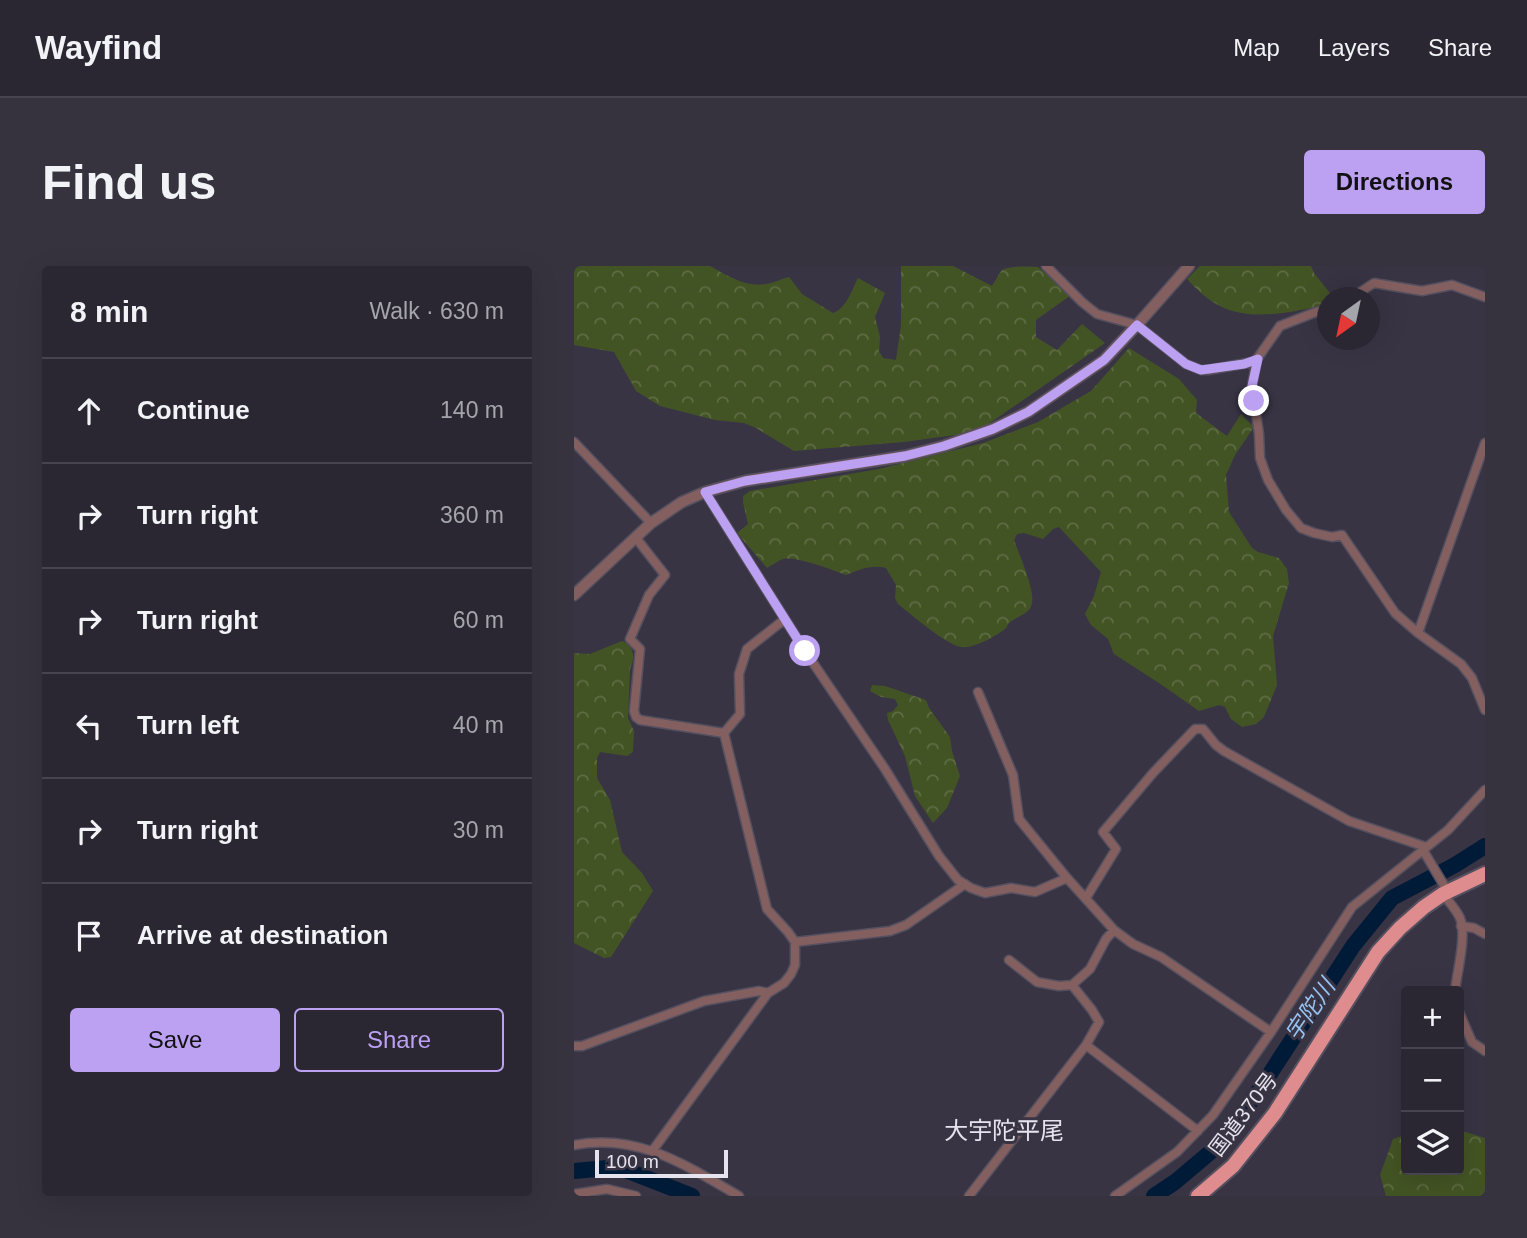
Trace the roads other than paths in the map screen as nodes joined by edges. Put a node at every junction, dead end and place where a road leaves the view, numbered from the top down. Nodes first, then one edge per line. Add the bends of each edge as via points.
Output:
1 (1046, 266) edge
2 (1189, 266) edge
3 (1368, 287) edge
4 (1485, 297) edge
5 (1317, 312) edge
6 (1137, 325) junction
7 (1258, 359) junction
8 (574, 442) edge
9 (1485, 443) edge
10 (705, 492) junction
11 (651, 523) junction
12 (636, 538) junction
13 (574, 595) edge
14 (785, 619) junction
15 (1418, 632) junction
16 (978, 692) dead end
17 (1485, 710) edge
18 (724, 733) junction
19 (1485, 790) edge
20 (1425, 851) junction
21 (1485, 874) edge
22 (1067, 878) junction
23 (965, 884) junction
24 (1445, 891) junction
25 (1086, 898) junction
26 (1461, 926) junction
27 (1114, 930) junction
28 (1485, 934) edge
29 (795, 942) junction
30 (1009, 960) dead end
31 (1072, 985) junction
32 (1456, 986) edge
33 (768, 993) junction
34 (1464, 1024) edge
35 (1271, 1032) junction
36 (1086, 1045) junction
37 (574, 1046) edge
38 (1485, 1051) edge
39 (1198, 1131) junction
40 (574, 1145) edge
41 (653, 1150) junction
42 (574, 1194) edge
43 (636, 1196) edge
44 (739, 1196) edge
45 (969, 1196) edge
46 (1115, 1196) edge
47 (1198, 1196) edge

1 - 6 street via 1097,314
2 - 6 street
3 - 4 street via 1374,283 1422,291 1452,285
5 - 7 street via 1280,326
6 - 7 street via 1186,364 1201,370
6 - 10 street via 1093,368 1028,412 993,429 905,456 745,481
7 - 15 street via 1252,386 1260,458 1268,480 1301,528 1332,537 1342,535 1395,613
8 - 11 street
9 - 15 street
10 - 11 street
10 - 14 street
11 - 12 street
12 - 13 street
12 - 18 street via 665,575 649,595 630,639 640,649 636,717
14 - 18 street via 747,649 739,674 740,714
14 - 23 street via 945,865
15 - 17 street via 1461,664
16 - 22 street via 1013,775 1019,818
18 - 29 street via 767,909
19 - 20 street
20 - 24 street
20 - 25 street via 1349,821 1224,751 1203,730 1195,729 1103,832 1116,849
20 - 35 street via 1352,907
21 - 24 highway, 国道370号
22 - 23 street via 1035,892 1011,888 985,893
22 - 25 street
23 - 29 street via 906,925
24 - 26 street
24 - 47 highway, 国道370号 via 1378,952 1275,1113 1233,1167
25 - 27 street
26 - 28 street
26 - 32 street
27 - 31 street via 1090,969
27 - 35 street
29 - 33 street via 796,965 784,983
30 - 31 street via 1037,982
31 - 36 street via 1099,1022
33 - 37 street via 704,1001
33 - 41 street
34 - 38 street via 1472,1042
35 - 39 street
36 - 39 street
36 - 45 street
39 - 46 street via 1177,1152
40 - 41 street via 614,1143
41 - 44 street
42 - 43 street via 607,1189

